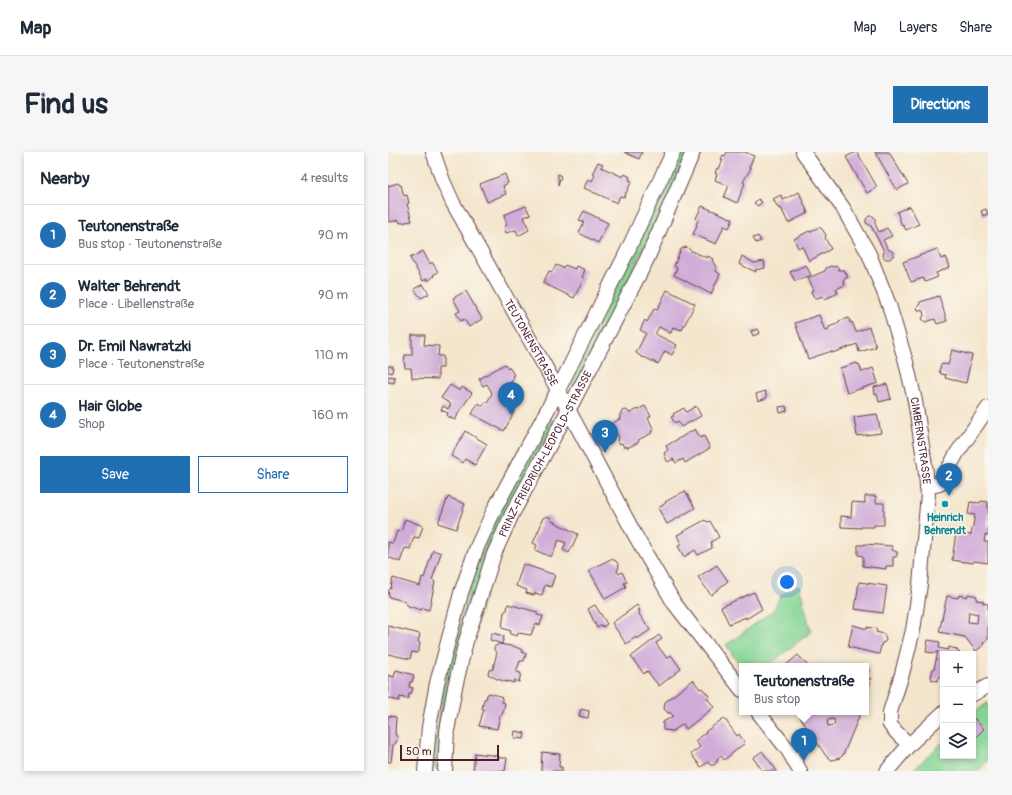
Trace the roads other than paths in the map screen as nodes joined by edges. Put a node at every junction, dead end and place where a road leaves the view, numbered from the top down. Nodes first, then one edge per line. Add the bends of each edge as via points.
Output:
1 (433, 152) edge
2 (673, 152) edge
3 (693, 152) edge
4 (803, 152) edge
5 (558, 390) junction
6 (988, 408) edge
7 (568, 411) junction
8 (928, 487) junction
9 (739, 686) edge
10 (988, 686) edge
11 (976, 692) edge
12 (760, 715) edge
13 (940, 716) edge
14 (908, 745) junction
15 (426, 771) edge
16 (445, 771) edge
17 (800, 771) edge
18 (887, 771) edge

1 - 5 street, TEUTONENSTRASSE via 454,204
2 - 5 street, PRINZ-FRIEDRICH-LEOPOLD-STRASSE via 627,252
3 - 7 street, PRINZ-FRIEDRICH-LEOPOLD-STRASSE via 647,259
4 - 8 street, CIMBERNSTRASSE via 843,208 880,278 906,362
5 - 7 street, TEUTONENSTRASSE
5 - 15 street, PRINZ-FRIEDRICH-LEOPOLD-STRASSE via 495,508 477,547 461,593 437,683 429,728
6 - 8 street via 957,453 940,484
7 - 9 street, TEUTONENSTRASSE via 674,603
7 - 16 street, PRINZ-FRIEDRICH-LEOPOLD-STRASSE via 512,514 494,554 466,641 455,687 447,731
8 - 14 street, CIMBERNSTRASSE via 920,585 913,630 890,712 890,724
10 - 11 street
12 - 17 street via 788,750
13 - 14 street
14 - 18 street

